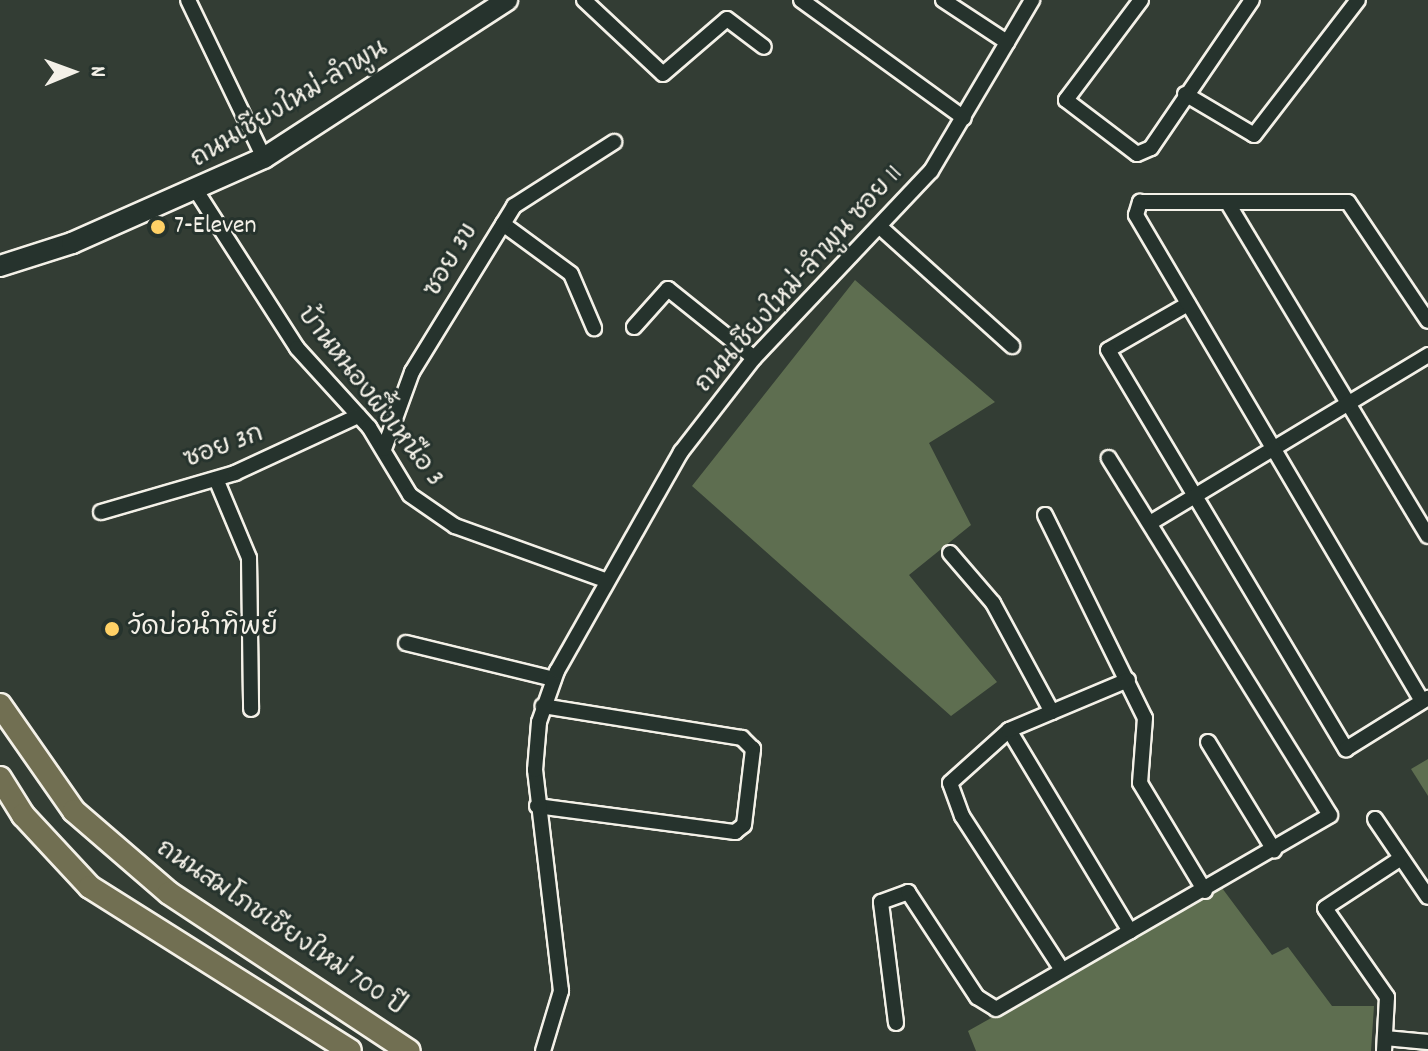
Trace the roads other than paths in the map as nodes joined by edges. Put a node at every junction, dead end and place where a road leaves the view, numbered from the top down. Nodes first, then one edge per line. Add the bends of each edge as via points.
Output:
1 (188, 0) edge
2 (507, 0) edge
3 (584, 0) edge
4 (801, 0) edge
5 (943, 0) edge
6 (1032, 0) edge
7 (1141, 0) edge
8 (1252, 0) edge
9 (1358, 0) edge
10 (1007, 42) junction
11 (764, 47) dead end
12 (1185, 94) junction
13 (964, 118) junction
14 (614, 142) dead end
15 (264, 158) junction
16 (197, 192) junction
17 (1229, 205) junction
18 (503, 224) junction
19 (880, 227) junction
20 (0, 266) edge
21 (1188, 304) junction
22 (1428, 321) edge
23 (634, 327) dead end
24 (594, 328) dead end
25 (1012, 346) dead end
26 (1428, 355) edge
27 (754, 358) junction
28 (1348, 401) junction
29 (358, 416) junction
30 (1271, 448) junction
31 (384, 449) junction
32 (1109, 458) dead end
33 (216, 479) junction
34 (1194, 495) junction
35 (101, 512) dead end
36 (1045, 515) dead end
37 (1150, 523) junction
38 (1428, 536) edge
39 (950, 553) dead end
40 (605, 580) junction
41 (406, 643) dead end
42 (554, 679) junction
43 (1128, 680) junction
44 (1425, 699) edge
45 (0, 705) edge
46 (543, 706) junction
47 (251, 709) dead end
48 (1052, 712) junction
49 (1009, 730) junction
50 (1208, 742) dead end
51 (0, 778) edge
52 (537, 806) junction
53 (1375, 819) dead end
54 (1274, 850) junction
55 (1401, 858) junction
56 (1205, 891) junction
57 (1428, 897) edge
58 (1130, 931) junction
59 (1062, 970) junction
60 (896, 1023) dead end
61 (1428, 1042) edge
62 (1385, 1045) edge
63 (350, 1051) edge
64 (409, 1051) edge
65 (543, 1051) edge

1 - 15 street
2 - 15 main road, ถนนเชียงใหม่-ลำพูน
3 - 11 street via 663,74 727,19
4 - 13 street
5 - 10 street
6 - 10 street, ถนนเชียงใหม่-ลำพูน ซอย 11
7 - 12 street via 1066,100 1137,154 1151,148
8 - 12 street
9 - 12 street via 1254,135
10 - 13 street, ถนนเชียงใหม่-ลำพูน ซอย 11
13 - 19 street, ถนนเชียงใหม่-ลำพูน ซอย 11 via 931,171
14 - 18 street, ซอย 3ข via 514,206
15 - 16 main road, ถนนเชียงใหม่-ลำพูน
16 - 20 main road, ถนนเชียงใหม่-ลำพูน
16 - 29 street, บ้านหนองผึ้งเหนือ 3 via 297,348
17 - 21 street via 1140,202 1136,215
17 - 22 street via 1348,202
17 - 28 street
18 - 24 street via 571,274
18 - 31 street, ซอย 3ข via 412,372
19 - 25 street
19 - 27 street, ถนนเชียงใหม่-ลำพูน ซอย 11
21 - 30 street
21 - 34 street via 1108,350
23 - 27 street via 668,289
26 - 28 street
27 - 40 street, ถนนเชียงใหม่-ลำพูน ซอย 11 via 681,452
28 - 30 street
28 - 38 street
29 - 31 street, บ้านหนองผึ้งเหนือ 3
29 - 33 street, ซอย 3ก
30 - 34 street
30 - 44 street
31 - 40 street, บ้านหนองผึ้งเหนือ 3 via 428,512
32 - 37 street
33 - 35 street, ซอย 3ก
33 - 47 street via 249,558
34 - 37 street
34 - 44 street via 1346,749
36 - 43 street
37 - 54 street via 1330,815
39 - 48 street via 993,603
40 - 42 street, ถนนเชียงใหม่-ลำพูน ซอย 11
41 - 42 street
42 - 46 street, ถนนเชียงใหม่-ลำพูน ซอย 11
43 - 48 street
43 - 56 street via 1145,718 1140,783
45 - 64 main road, ถนนสมโภชเชียงใหม่ 700 ปี via 74,811 169,893
46 - 52 street, ถนนเชียงใหม่-ลำพูน ซอย 11
46 - 52 street via 742,738 753,749 744,825 735,832
48 - 49 street
49 - 58 street
49 - 59 street via 958,773 950,793
50 - 54 street
51 - 63 main road via 90,887
52 - 65 street, ถนนเชียงใหม่-ลำพูน ซอย 11 via 561,991
53 - 55 street
54 - 56 street
55 - 57 street
55 - 62 street via 1325,908 1387,997
56 - 58 street
58 - 59 street
59 - 60 street via 989,1007 908,892 881,902
61 - 62 street

